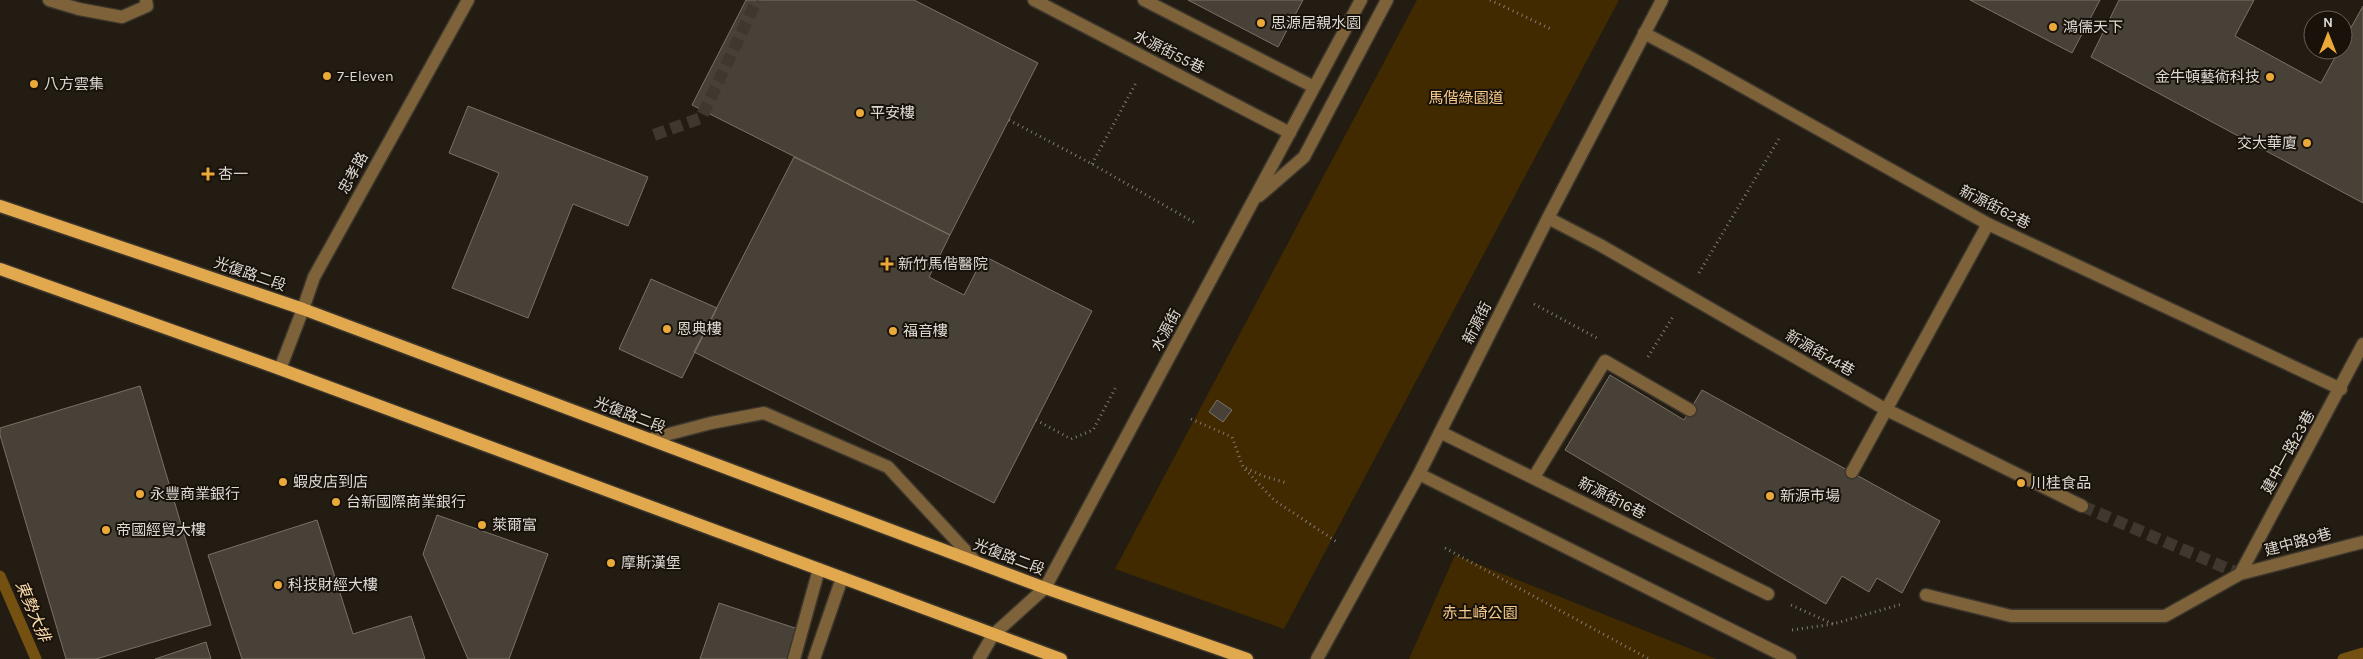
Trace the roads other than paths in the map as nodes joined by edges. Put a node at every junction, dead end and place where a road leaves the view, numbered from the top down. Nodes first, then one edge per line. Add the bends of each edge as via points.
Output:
1 (48, 0) edge
2 (146, 0) edge
3 (468, 0) edge
4 (1034, 0) edge
5 (1144, 0) edge
6 (1361, 0) edge
7 (1387, 0) edge
8 (1662, 0) edge
9 (1644, 33) junction
10 (1314, 87) junction
11 (1290, 132) junction
12 (1254, 201) junction
13 (0, 206) edge
14 (1548, 218) junction
15 (1988, 224) junction
16 (0, 269) edge
17 (303, 309) junction
18 (2363, 344) edge
19 (280, 369) junction
20 (2341, 389) junction
21 (1885, 409) junction
22 (1690, 410) dead end
23 (1440, 432) junction
24 (650, 440) junction
25 (1852, 472) dead end
26 (1419, 474) junction
27 (1534, 477) junction
28 (2082, 506) tunnel mouth
29 (2363, 542) edge
30 (976, 562) junction
31 (819, 569) junction
32 (2240, 574) junction
33 (842, 578) junction
34 (1045, 588) junction
35 (1768, 594) road end
36 (1926, 595) road end
37 (993, 635) junction
38 (794, 659) edge
39 (814, 659) edge
40 (979, 659) edge
41 (1061, 659) edge
42 (1247, 659) edge
43 (1316, 659) edge
44 (1790, 659) edge

1 - 2 street via 122,17 147,6
3 - 17 street, 忠孝路 via 314,277
4 - 11 street, 水源街55巷
5 - 10 street
6 - 10 street, 水源街
7 - 12 street via 1304,157
8 - 9 street, 新源街
9 - 14 street, 新源街
9 - 15 street, 新源街62巷
10 - 11 street, 水源街
11 - 12 street, 水源街
12 - 34 street, 水源街
13 - 17 main road, 光復路二段
14 - 21 street, 新源街44巷
14 - 23 street, 新源街
15 - 20 street, 新源街62巷
15 - 21 street
16 - 19 main road
17 - 19 street, 忠孝路
17 - 24 main road, 光復路二段
18 - 20 street, 建中一路23巷
19 - 31 main road
20 - 32 street, 建中一路23巷
21 - 25 street
21 - 28 street, 新源街44巷
22 - 27 street via 1604,361
23 - 26 street, 新源街
23 - 27 street, 新源街16巷
24 - 30 main road, 光復路二段
24 - 30 street via 764,413 888,467
26 - 43 street, 新源街
26 - 44 street
27 - 35 street, 新源街16巷
29 - 32 street, 建中路9巷
30 - 34 main road, 光復路二段
31 - 33 main road
31 - 38 street
32 - 36 street, 建中路9巷 via 2165,616 2011,616
33 - 37 main road
33 - 39 street
34 - 37 street, 水源街
34 - 42 main road, 光復路二段
37 - 40 street, 水源街
37 - 41 main road

